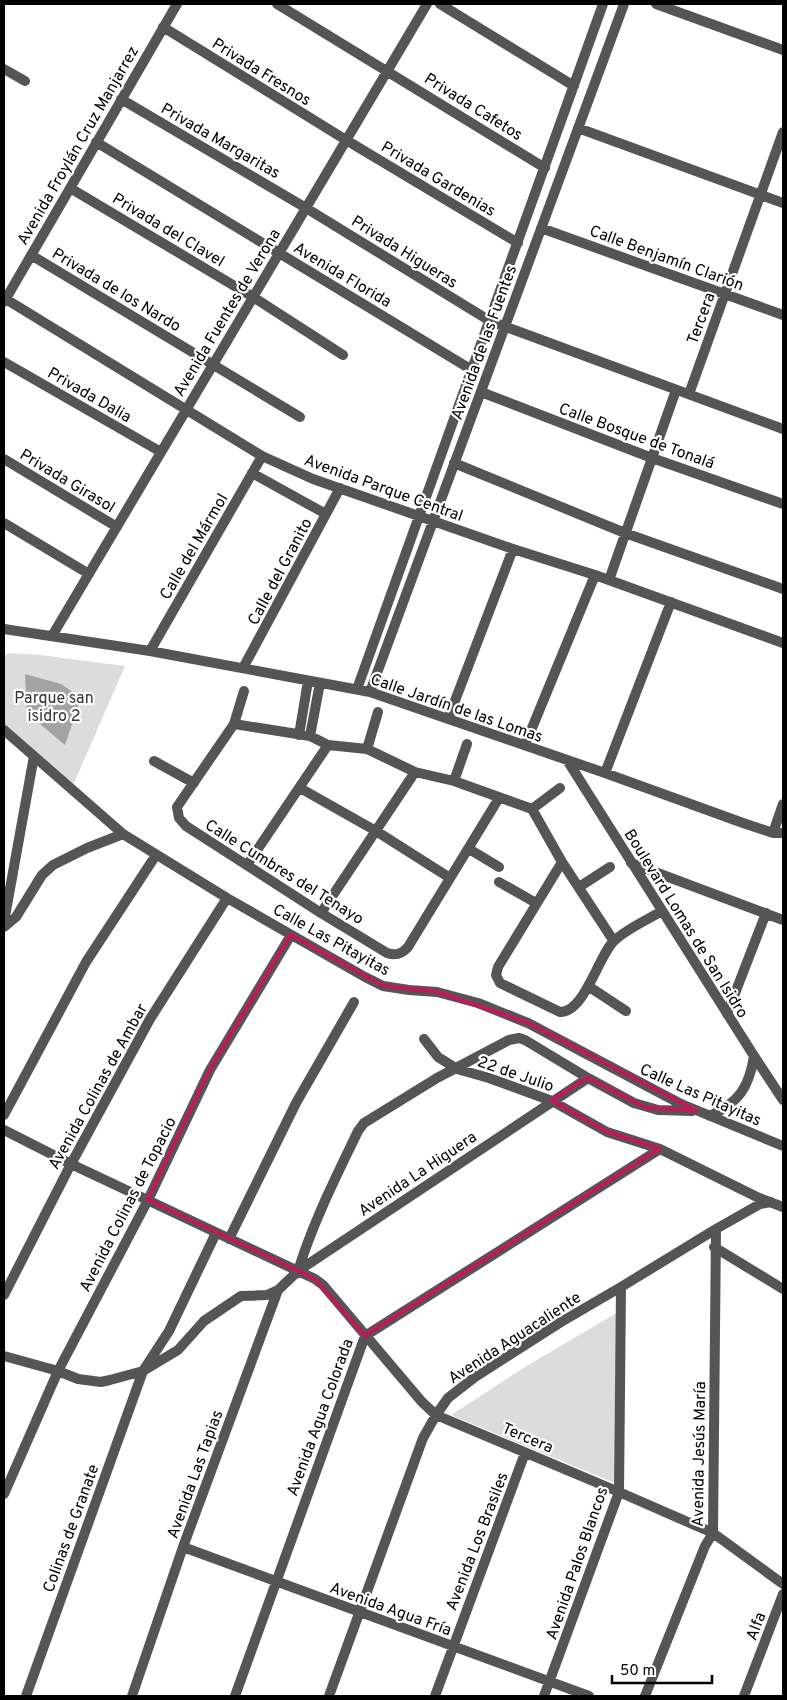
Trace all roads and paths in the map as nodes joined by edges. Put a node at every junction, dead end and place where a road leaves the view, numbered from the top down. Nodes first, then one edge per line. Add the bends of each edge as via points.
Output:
1 (177, 4) edge
2 (277, 4) edge
3 (427, 4) edge
4 (440, 4) edge
5 (603, 4) edge
6 (624, 4) edge
7 (656, 4) edge
8 (163, 27) junction
9 (783, 50) edge
10 (4, 69) edge
11 (387, 70) junction
12 (25, 81) dead end
13 (574, 86) junction
14 (121, 99) junction
15 (578, 128) junction
16 (783, 132) edge
17 (346, 140) junction
18 (96, 142) junction
19 (545, 168) junction
20 (70, 188) junction
21 (760, 195) junction
22 (783, 203) edge
23 (306, 208) junction
24 (541, 228) junction
25 (518, 242) junction
26 (279, 253) junction
27 (31, 255) junction
28 (725, 293) junction
29 (253, 297) junction
30 (4, 300) edge
31 (783, 315) edge
32 (490, 321) junction
33 (504, 327) junction
34 (343, 355) dead end
35 (4, 362) edge
36 (212, 365) junction
37 (472, 370) junction
38 (676, 390) junction
39 (481, 392) junction
40 (688, 394) junction
41 (186, 409) junction
42 (300, 417) dead end
43 (783, 429) edge
44 (161, 452) junction
45 (262, 456) junction
46 (652, 458) junction
47 (4, 459) edge
48 (454, 463) junction
49 (252, 473) junction
50 (340, 488) junction
51 (783, 504) edge
52 (326, 514) junction
53 (419, 517) junction
54 (433, 521) junction
55 (4, 523) edge
56 (117, 527) junction
57 (625, 533) junction
58 (514, 549) junction
59 (89, 574) junction
60 (595, 574) junction
61 (609, 580) junction
62 (783, 589) edge
63 (671, 602) junction
64 (4, 629) edge
65 (52, 636) junction
66 (783, 643) edge
67 (150, 651) junction
68 (243, 668) junction
69 (308, 681) junction
70 (320, 683) junction
71 (357, 689) junction
72 (244, 691) dead end
73 (370, 692) junction
74 (378, 712) dead end
75 (448, 719) junction
76 (234, 724) junction
77 (4, 730) edge
78 (299, 735) junction
79 (310, 736) junction
80 (467, 744) dead end
81 (328, 745) junction
82 (525, 746) junction
83 (366, 749) junction
84 (34, 756) junction
85 (567, 760) junction
86 (154, 761) dead end
87 (415, 772) junction
88 (605, 773) junction
89 (454, 781) junction
90 (194, 783) junction
91 (300, 788) junction
92 (560, 788) dead end
93 (499, 798) junction
94 (783, 804) edge
95 (532, 810) junction
96 (376, 831) junction
97 (778, 833) edge
98 (122, 834) junction
99 (469, 849) junction
100 (156, 855) junction
101 (562, 862) junction
102 (631, 863) junction
103 (247, 865) junction
104 (498, 867) dead end
105 (610, 867) dead end
106 (450, 878) junction
107 (499, 882) dead end
108 (579, 887) junction
109 (227, 898) junction
110 (536, 904) junction
111 (662, 911) junction
112 (321, 913) junction
113 (766, 913) junction
114 (783, 920) edge
115 (4, 922) edge
116 (4, 927) edge
117 (291, 934) junction
118 (613, 940) junction
119 (588, 986) junction
120 (354, 1002) dead end
121 (626, 1011) dead end
122 (727, 1014) junction
123 (424, 1039) dead end
124 (754, 1056) junction
125 (457, 1069) junction
126 (588, 1078) junction
127 (783, 1100) edge
128 (552, 1101) junction
129 (697, 1111) junction
130 (4, 1115) edge
131 (710, 1116) junction
132 (4, 1130) edge
133 (783, 1146) edge
134 (660, 1149) junction
135 (71, 1164) junction
136 (148, 1200) junction
137 (771, 1202) junction
138 (783, 1207) edge
139 (716, 1229) junction
140 (216, 1233) junction
141 (229, 1239) junction
142 (714, 1248) junction
143 (298, 1271) junction
144 (621, 1287) junction
145 (783, 1289) edge
146 (278, 1290) junction
147 (4, 1295) edge
148 (365, 1336) junction
149 (4, 1356) edge
150 (143, 1370) junction
151 (58, 1371) junction
152 (436, 1415) junction
153 (525, 1453) junction
154 (618, 1492) junction
155 (4, 1494) edge
156 (712, 1533) junction
157 (183, 1547) junction
158 (275, 1582) junction
159 (783, 1584) edge
160 (783, 1594) edge
161 (360, 1613) junction
162 (452, 1647) junction
163 (550, 1682) junction
164 (26, 1696) edge
165 (132, 1696) edge
166 (235, 1696) edge
167 (329, 1696) edge
168 (435, 1696) edge
169 (544, 1696) edge
170 (589, 1696) edge
171 (645, 1696) edge
172 (744, 1696) edge

1 - 8 street, Avenida Froylán Cruz Manjarrez
2 - 11 street, Privada Cafetos
3 - 11 street, Avenida Fuentes de Verona
4 - 13 street
5 - 13 street, Avenida de las Fuentes
6 - 15 street, Avenida de las Fuentes
7 - 9 street
8 - 14 street, Avenida Froylán Cruz Manjarrez
8 - 17 street, Privada Fresnos
10 - 12 street
11 - 17 street, Avenida Fuentes de Verona
11 - 19 street, Privada Cafetos
13 - 19 street, Avenida de las Fuentes
14 - 18 street, Avenida Froylán Cruz Manjarrez
14 - 23 street, Privada Margaritas
15 - 21 street
15 - 24 street, Avenida de las Fuentes
16 - 21 street, Tercera
17 - 23 street, Avenida Fuentes de Verona
17 - 25 street, Privada Gardenias
18 - 20 street, Avenida Froylán Cruz Manjarrez
18 - 26 street, Avenida Florida
19 - 25 street, Avenida de las Fuentes
20 - 27 street, Avenida Froylán Cruz Manjarrez
20 - 29 street, Privada del Clavel
21 - 22 street
21 - 28 street, Tercera
23 - 26 street, Avenida Fuentes de Verona
23 - 32 street, Privada Higueras
24 - 28 street, Calle Benjamín Clarión
24 - 33 street, Avenida de las Fuentes
25 - 32 street, Avenida de las Fuentes
26 - 29 street, Avenida Fuentes de Verona
26 - 37 street, Avenida Florida
27 - 30 street, Avenida Froylán Cruz Manjarrez
27 - 36 street, Privada de los Nardo
28 - 31 street, Calle Benjamín Clarión
28 - 40 street, Tercera
29 - 34 street, Privada del Clavel
29 - 36 street, Avenida Fuentes de Verona
30 - 41 street, Avenida Parque Central
32 - 33 street, Privada Higueras
32 - 37 street, Avenida de las Fuentes
33 - 38 street, Privada Higueras
33 - 39 street, Avenida de las Fuentes
35 - 44 street, Privada Dalia
36 - 41 street, Avenida Fuentes de Verona
36 - 42 street, Privada de los Nardo
37 - 53 street, Avenida de las Fuentes
38 - 40 street, Privada Higueras
38 - 46 street
39 - 46 street, Calle Bosque de Tonalá
39 - 48 street, Avenida de las Fuentes
40 - 43 street, Privada Higueras
41 - 44 street, Avenida Fuentes de Verona
41 - 45 street, Avenida Parque Central
44 - 56 street, Avenida Fuentes de Verona
45 - 49 street, Calle del Mármol
45 - 50 street, Avenida Parque Central
46 - 51 street, Calle Bosque de Tonalá
46 - 57 street
47 - 56 street, Privada Girasol
48 - 54 street, Avenida de las Fuentes
48 - 57 street
49 - 52 street
49 - 67 street, Calle del Mármol
50 - 52 street, Calle del Granito
50 - 53 street, Avenida Parque Central
52 - 68 street, Calle del Granito
53 - 54 street, Avenida Parque Central
53 - 71 street, Avenida de las Fuentes
54 - 58 street, Avenida Parque Central
54 - 73 street, Avenida de las Fuentes
55 - 59 street
56 - 59 street, Avenida Fuentes de Verona
57 - 61 street
57 - 62 street
58 - 60 street, Avenida Parque Central
58 - 75 street
59 - 65 street, Avenida Fuentes de Verona
60 - 61 street, Avenida Parque Central
60 - 82 street
61 - 63 street, Avenida Parque Central
63 - 66 street, Avenida Parque Central
63 - 88 street
64 - 65 street
65 - 67 street, Calle Jardín de las Lomas
67 - 68 street, Calle Jardín de las Lomas
68 - 69 street, Calle Jardín de las Lomas
69 - 70 street, Calle Jardín de las Lomas
69 - 78 street
70 - 71 street, Calle Jardín de las Lomas
70 - 79 street
71 - 73 street, Calle Jardín de las Lomas
72 - 76 street
73 - 75 street, Calle Jardín de las Lomas
74 - 83 street
75 - 82 street, Calle Jardín de las Lomas
76 - 78 street
76 - 90 street
77 - 84 street
78 - 79 street
79 - 81 street
80 - 89 street
81 - 83 street
81 - 91 street
82 - 85 street, Calle Jardín de las Lomas
83 - 87 street
84 - 98 street, Calle Las Pitayitas
84 - 115 street
85 - 88 street, Calle Jardín de las Lomas
85 - 102 street, Boulevard Lomas de San Isidro
86 - 90 street
87 - 89 street
87 - 96 street
88 - 97 street, Calle Jardín de las Lomas
89 - 93 street
90 - 103 street, Calle Cumbres del Tenayo via 177,807 179,818 186,826
91 - 96 street
91 - 103 street
92 - 95 street
93 - 95 street
93 - 99 street
94 - 97 street
95 - 101 street
96 - 106 street
96 - 112 street
98 - 100 street, Calle Las Pitayitas
98 - 116 street via 49,868 16,917
99 - 104 street
99 - 106 street
100 - 109 street, Calle Las Pitayitas
100 - 130 street via 86,962
101 - 108 street
101 - 110 street
102 - 111 street, Boulevard Lomas de San Isidro
102 - 113 street
103 - 112 street, Calle Cumbres del Tenayo
105 - 108 street
106 - 112 street, Calle Cumbres del Tenayo via 408,947 398,954 386,953
107 - 110 street
108 - 118 street
109 - 117 street, Calle Las Pitayitas
109 - 135 street, Avenida Colinas de Ambar via 150,1019
110 - 119 street via 498,967 498,981 562,1012 573,1007
111 - 118 street
111 - 122 street, Boulevard Lomas de San Isidro
113 - 114 street
113 - 122 street
117 - 129 street, Calle Las Pitayitas via 383,986 437,992 478,1003 528,1023
117 - 136 street, Avenida Colinas de Topacio via 210,1070
118 - 119 street
119 - 121 street
120 - 141 street via 296,1102
122 - 124 street, Boulevard Lomas de San Isidro
123 - 125 street via 438,1057
124 - 127 street, Boulevard Lomas de San Isidro
124 - 131 street via 751,1073 742,1092 729,1106
125 - 126 street via 509,1040 519,1038
125 - 128 street, 22 de Julio
125 - 143 street, 22 de Julio via 370,1119 358,1131 321,1207
126 - 128 street, Avenida La Higuera
126 - 129 street via 646,1108 671,1112
128 - 134 street, 22 de Julio via 607,1132
128 - 143 street, Avenida La Higuera
129 - 131 street, Calle Las Pitayitas
131 - 133 street, Calle Las Pitayitas
132 - 135 street, Tercera
134 - 137 street, 22 de Julio
134 - 148 street, Avenida Agua Colorada
135 - 136 street, Tercera
135 - 147 street, Avenida Colinas de Ambar
136 - 140 street, Tercera
136 - 151 street, Avenida Colinas de Topacio
137 - 138 street, 22 de Julio
137 - 139 street, Avenida Aguacaliente via 760,1204
139 - 142 street, Avenida Jesús María
139 - 144 street, Avenida Aguacaliente
140 - 141 street, Tercera
140 - 150 street, Colinas de Granate via 169,1331
141 - 143 street, Tercera
142 - 145 street
142 - 156 street, Avenida Jesús María
143 - 146 street, Avenida Las Tapias
143 - 148 street, Tercera via 323,1285
144 - 152 street, Avenida Aguacaliente via 475,1377 448,1398
144 - 154 street, Avenida Palos Blancos
146 - 150 street via 267,1295 241,1296 204,1321 178,1350
146 - 157 street, Avenida Las Tapias
148 - 152 street, Tercera
148 - 158 street, Avenida Agua Colorada
149 - 151 street
150 - 151 street via 100,1382 78,1379
150 - 164 street, Colinas de Granate
151 - 155 street, Avenida Colinas de Topacio
152 - 153 street, Tercera
152 - 161 street, Avenida Aguacaliente via 423,1438
153 - 154 street, Tercera
153 - 162 street, Avenida Los Brasiles
154 - 156 street, Tercera
154 - 163 street, Avenida Palos Blancos
156 - 159 street, Tercera
156 - 171 street, Avenida Jesús María
157 - 158 street, Avenida Agua Fría
157 - 165 street, Avenida Las Tapias
158 - 161 street, Avenida Agua Fría
158 - 166 street, Avenida Agua Colorada
160 - 172 street, Alfa
161 - 162 street, Avenida Agua Fría
161 - 167 street, Avenida Aguacaliente
162 - 163 street, Avenida Agua Fría
162 - 168 street, Avenida Los Brasiles
163 - 169 street, Avenida Palos Blancos
163 - 170 street, Avenida Agua Fría

